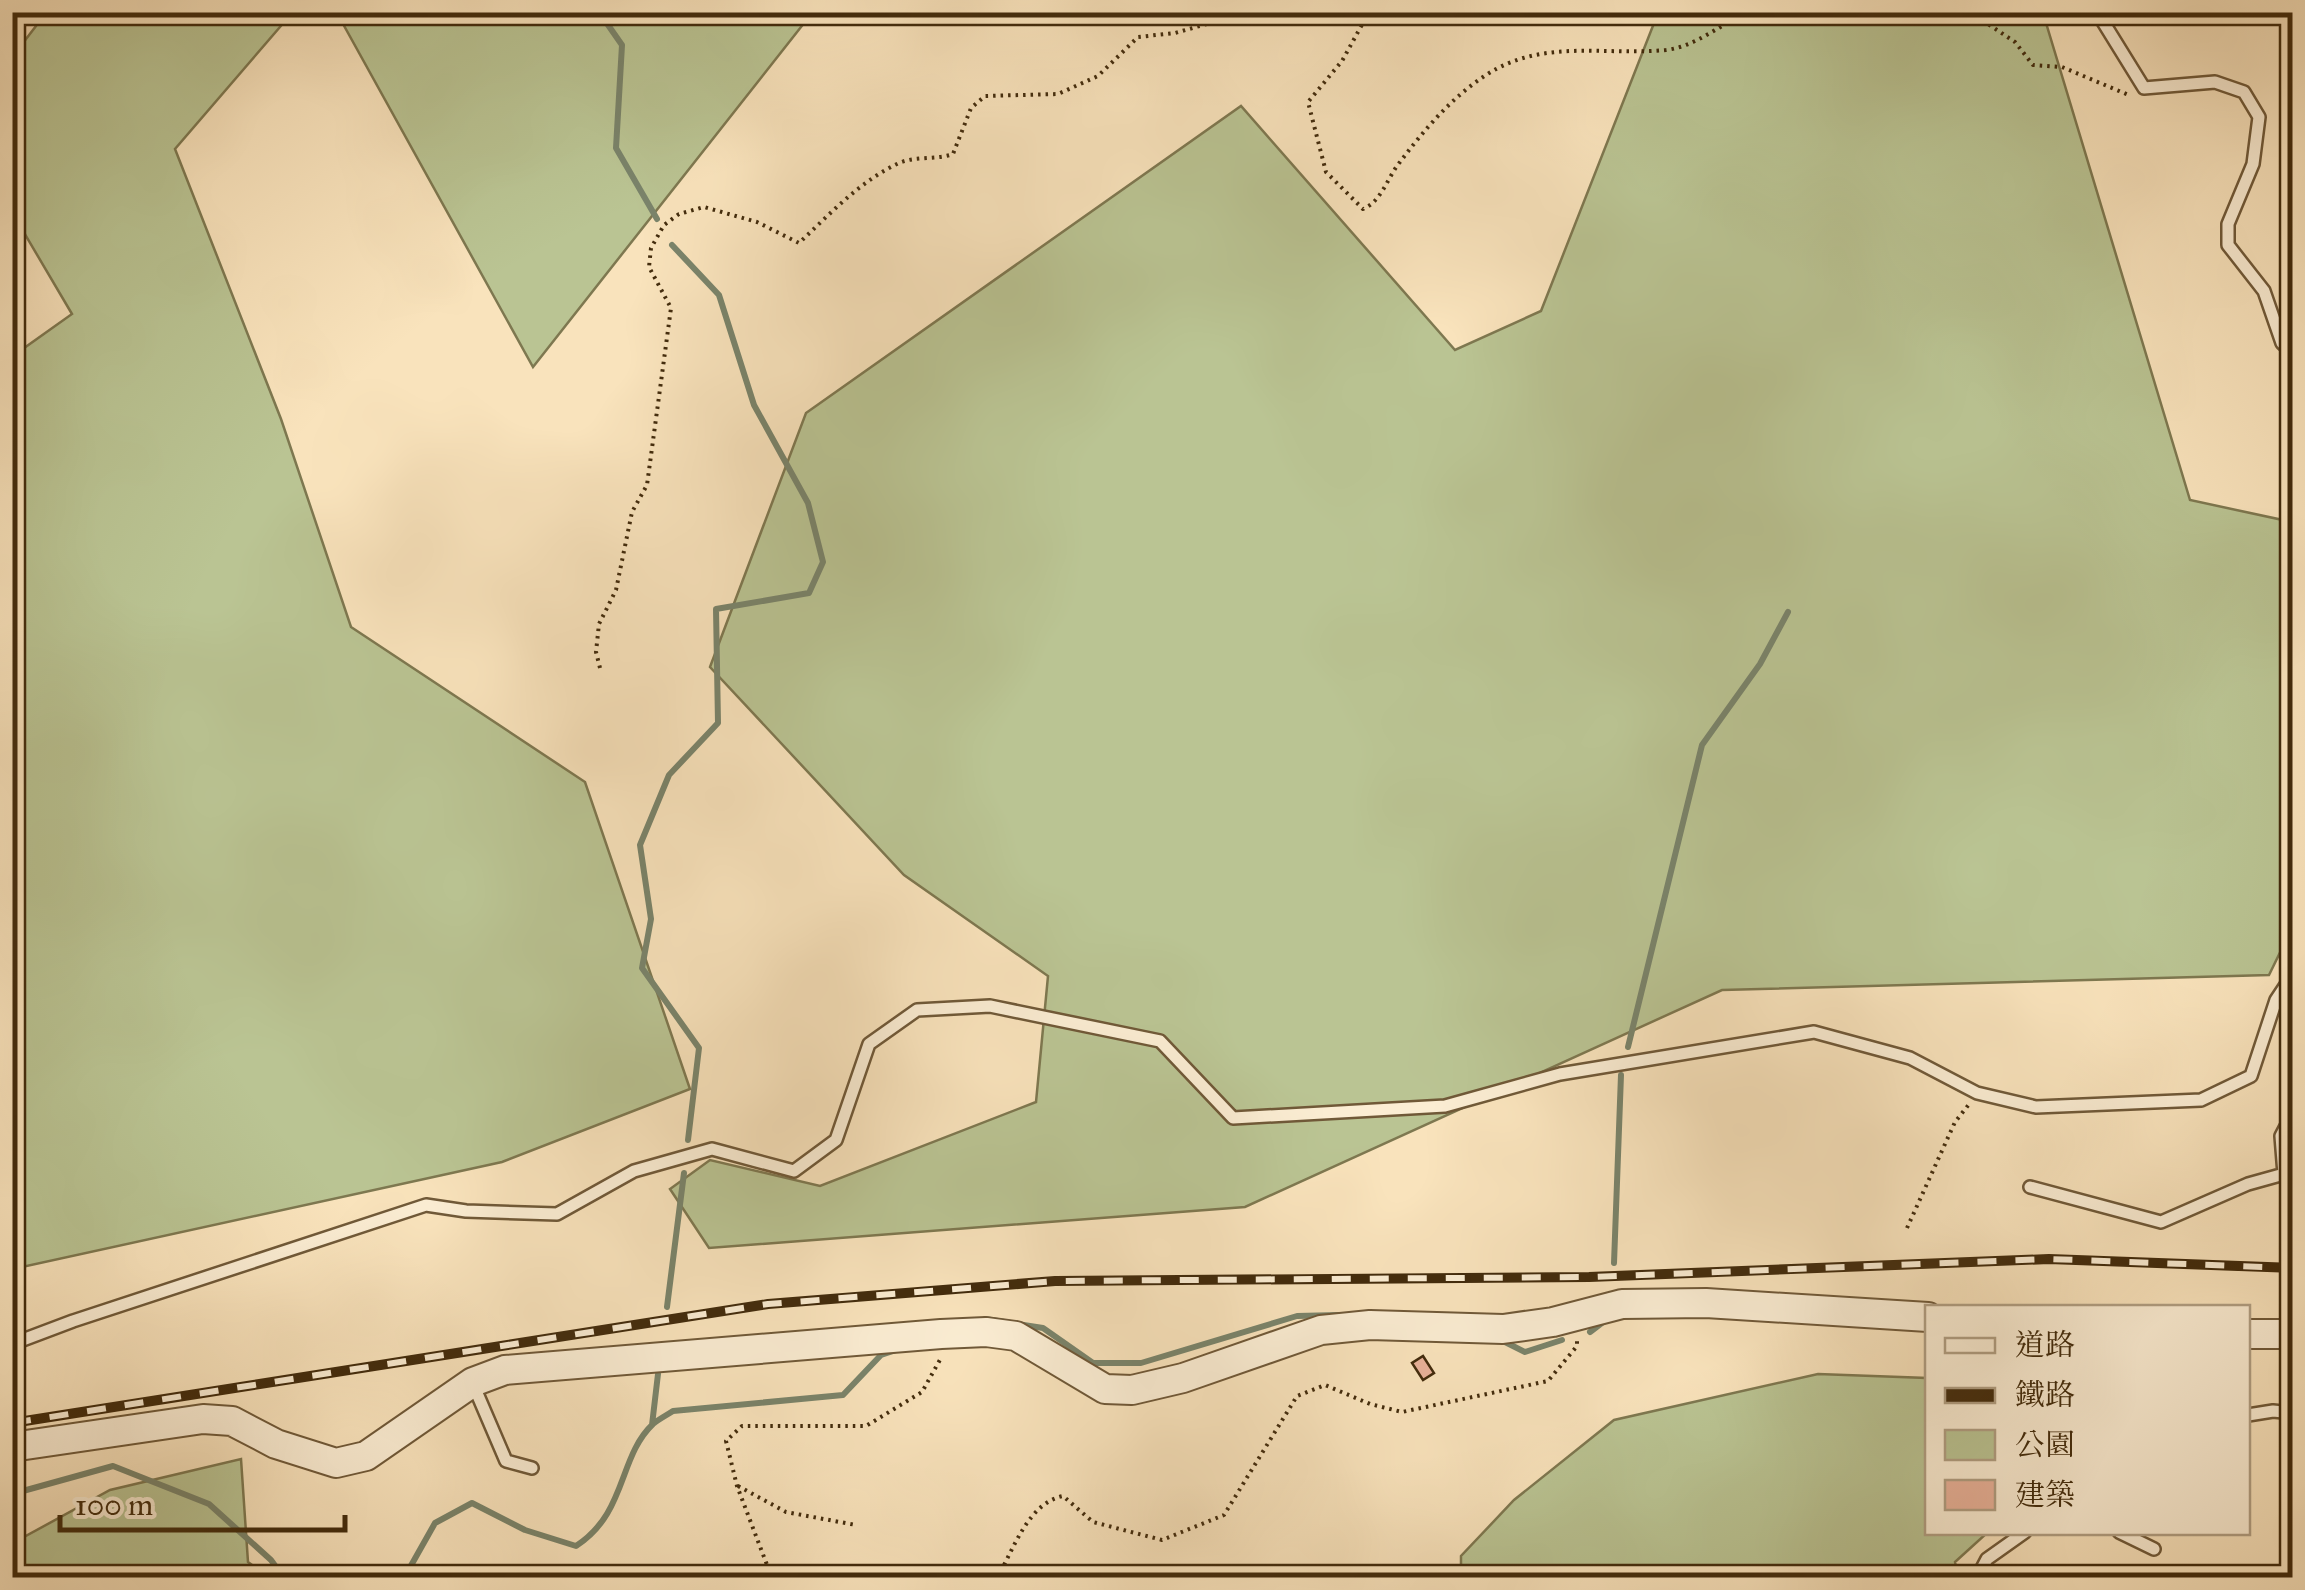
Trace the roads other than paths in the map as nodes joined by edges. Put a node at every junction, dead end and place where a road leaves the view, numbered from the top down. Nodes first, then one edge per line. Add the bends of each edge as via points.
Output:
1 (2098, 12) edge
2 (2292, 352) edge
3 (2292, 886) edge
4 (2292, 906) edge
5 (2292, 976) edge
6 (2292, 1114) edge
7 (2288, 1175) edge
8 (2030, 1187) dead end
9 (1925, 1317) edge
10 (2250, 1334) edge
11 (2292, 1334) edge
12 (12, 1344) edge
13 (473, 1382) junction
14 (2292, 1412) edge
15 (2250, 1415) edge
16 (12, 1447) edge
17 (532, 1468) dead end
18 (2022, 1535) edge
19 (2125, 1535) edge
20 (2154, 1549) dead end
21 (1977, 1578) edge

1 - 2 lane via 2144,88 2215,82 2244,92 2259,118 2253,164 2228,224 2228,245 2264,291 2282,343
3 - 4 lane
5 - 12 lane via 2276,1000 2251,1076 2201,1100 2036,1108 1977,1093 1910,1058 1814,1032 1560,1074 1445,1106 1233,1118 1160,1041 990,1006 917,1010 869,1044 836,1140 794,1171 712,1149 634,1171 557,1214 426,1204
6 - 7 lane via 2281,1136
7 - 8 lane via 2248,1184 2161,1222
9 - 13 street via 1622,1304 1503,1328 1321,1330 1132,1390 1105,1389 1016,1336 986,1332 505,1370
10 - 11 street
13 - 16 street via 366,1456 336,1463 232,1421 203,1419
13 - 17 lane via 506,1461
14 - 15 lane
18 - 21 lane via 1987,1560
19 - 20 lane

